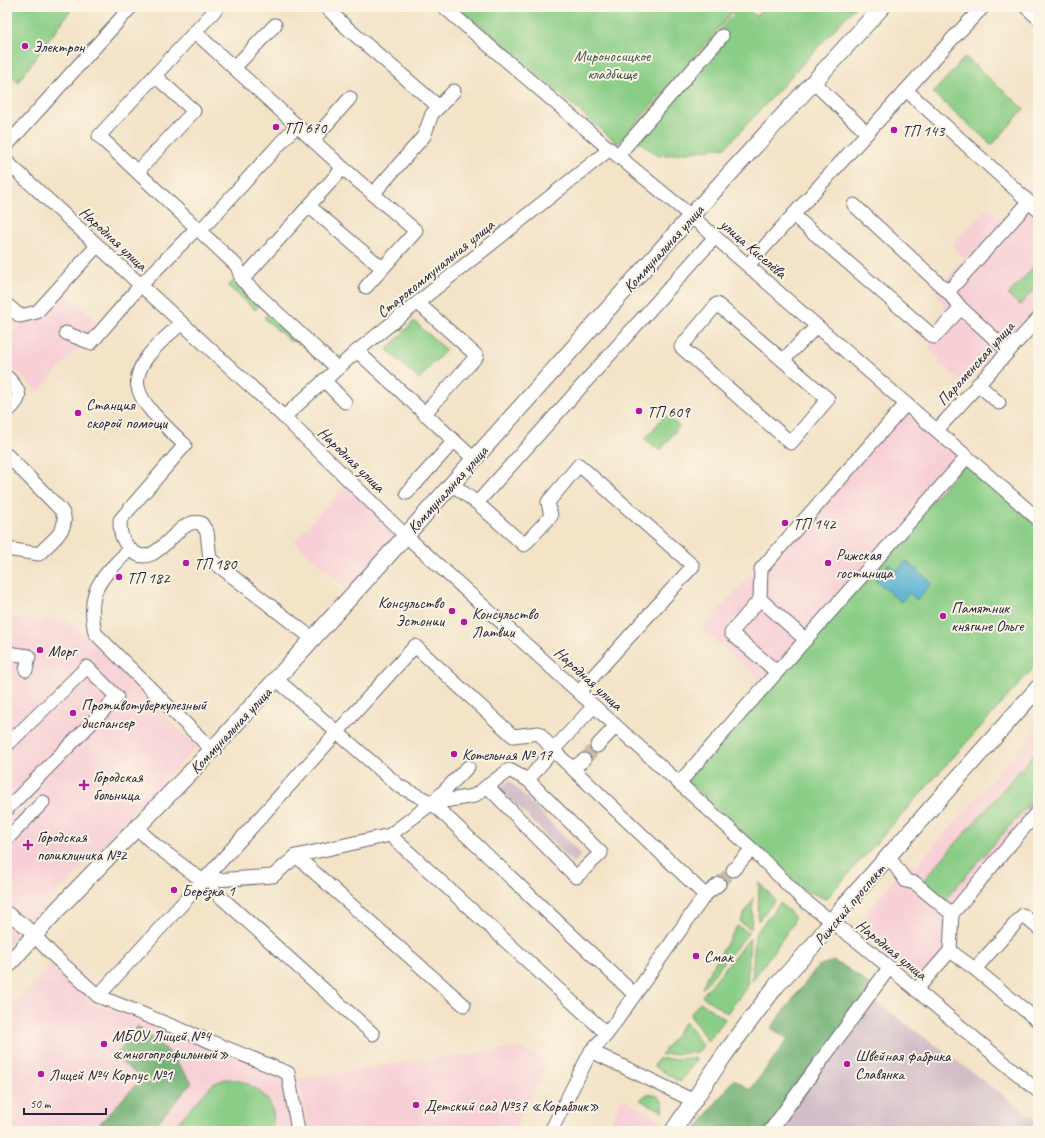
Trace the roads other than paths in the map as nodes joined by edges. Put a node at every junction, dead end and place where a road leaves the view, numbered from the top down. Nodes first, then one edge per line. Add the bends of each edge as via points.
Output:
1 (131, 7) edge
2 (218, 7) edge
3 (326, 7) edge
4 (444, 7) edge
5 (882, 7) edge
6 (983, 7) edge
7 (1026, 7) edge
8 (1038, 18) edge
9 (275, 25) dead end
10 (195, 32) junction
11 (722, 36) dead end
12 (234, 68) junction
13 (155, 76) junction
14 (814, 82) junction
15 (906, 90) junction
16 (454, 92) dead end
17 (350, 98) dead end
18 (439, 107) junction
19 (297, 125) junction
20 (867, 133) junction
21 (313, 140) junction
22 (7, 145) edge
23 (614, 152) junction
24 (7, 162) edge
25 (343, 168) junction
26 (138, 171) junction
27 (373, 194) junction
28 (854, 205) dead end
29 (310, 206) junction
30 (1034, 206) edge
31 (793, 215) junction
32 (691, 216) junction
33 (199, 229) junction
34 (715, 237) junction
35 (97, 246) junction
36 (748, 265) junction
37 (382, 268) junction
38 (242, 280) junction
39 (140, 286) junction
40 (366, 287) dead end
41 (948, 292) junction
42 (418, 303) junction
43 (7, 305) edge
44 (961, 308) junction
45 (1038, 319) edge
46 (181, 324) junction
47 (817, 326) junction
48 (66, 333) dead end
49 (357, 351) junction
50 (1008, 351) junction
51 (783, 360) junction
52 (337, 368) junction
53 (7, 377) edge
54 (324, 380) junction
55 (978, 384) junction
56 (999, 403) dead end
57 (906, 404) junction
58 (348, 406) dead end
59 (7, 412) edge
60 (424, 414) junction
61 (284, 417) junction
62 (937, 430) junction
63 (454, 441) junction
64 (7, 455) edge
65 (967, 456) junction
66 (474, 459) junction
67 (452, 484) junction
68 (407, 493) dead end
69 (477, 503) junction
70 (1038, 519) edge
71 (406, 536) junction
72 (7, 549) edge
73 (130, 549) junction
74 (760, 599) junction
75 (313, 639) junction
76 (806, 640) junction
77 (7, 653) edge
78 (26, 670) dead end
79 (777, 672) junction
80 (276, 680) junction
81 (1038, 688) edge
82 (579, 692) junction
83 (593, 706) junction
84 (616, 726) junction
85 (337, 732) junction
86 (7, 745) edge
87 (597, 746) tunnel mouth
88 (212, 750) junction
89 (553, 750) junction
90 (584, 760) tunnel mouth
91 (468, 767) dead end
92 (573, 768) junction
93 (528, 780) junction
94 (679, 783) junction
95 (487, 786) junction
96 (43, 802) dead end
97 (432, 803) junction
98 (7, 808) edge
99 (1038, 811) edge
100 (137, 828) junction
101 (390, 836) junction
102 (7, 839) edge
103 (752, 849) junction
104 (296, 856) junction
105 (889, 857) junction
106 (733, 870) tunnel mouth
107 (203, 881) junction
108 (719, 884) tunnel mouth
109 (705, 895) junction
110 (7, 913) edge
111 (952, 914) junction
112 (831, 923) junction
113 (1038, 928) edge
114 (35, 937) junction
115 (950, 951) junction
116 (7, 966) edge
117 (889, 968) junction
118 (975, 968) junction
119 (916, 990) junction
120 (634, 994) junction
121 (98, 996) junction
122 (464, 1005) dead end
123 (1038, 1021) edge
124 (373, 1034) dead end
125 (606, 1034) junction
126 (591, 1051) junction
127 (1038, 1091) edge
128 (692, 1100) junction
129 (298, 1131) edge
130 (551, 1131) edge
131 (673, 1131) edge
132 (770, 1131) edge

1 - 22 street
2 - 10 street
3 - 18 street
4 - 23 street, улица Киселёва
5 - 14 main road, Коммунальная улица
6 - 15 street
7 - 8 street
9 - 12 street
10 - 12 street
10 - 13 street
11 - 23 street, Старокоммунальная улица
12 - 19 street
13 - 26 street via 99,136
13 - 26 street via 194,111
14 - 20 street
14 - 32 main road, Коммунальная улица
15 - 20 street
15 - 30 street
16 - 18 street
17 - 21 street
18 - 27 street via 432,114 424,136
19 - 21 street
19 - 33 street
20 - 31 street
21 - 25 street
23 - 32 street, улица Киселёва
23 - 42 street, Старокоммунальная улица
24 - 35 street, Народная улица
25 - 27 street
25 - 29 street
26 - 33 street
27 - 37 street via 416,232
28 - 41 street
29 - 37 street
29 - 38 street
30 - 41 street
31 - 36 street
31 - 44 street via 934,337
32 - 34 street, улица Киселёва
32 - 66 main road, Коммунальная улица
33 - 38 street via 238,266
33 - 39 street
34 - 36 street, улица Киселёва
34 - 69 street
35 - 39 street, Народная улица
35 - 43 street via 37,312 20,316
36 - 47 street, улица Киселёва
37 - 40 street
38 - 52 street
39 - 46 street, Народная улица
39 - 48 street via 91,343
41 - 44 street
42 - 49 street, Старокоммунальная улица
42 - 60 street via 477,356
44 - 50 street
45 - 50 street, Пароменская улица
46 - 61 street, Народная улица
46 - 73 street via 166,336 141,365 136,381 148,409 185,445 120,520 122,540
47 - 51 street
47 - 57 street, улица Киселёва
49 - 52 street, Старокоммунальная улица
49 - 60 street
50 - 55 street, Пароменская улица
51 - 51 street via 717,304 681,347 791,443 828,399
52 - 54 street, Старокоммунальная улица
53 - 59 street via 16,386 19,395 17,402
54 - 58 street
54 - 61 street, Старокоммунальная улица
55 - 56 street
55 - 62 street, Пароменская улица
57 - 62 street, улица Киселёва
57 - 74 street via 869,450 761,569
60 - 63 street
61 - 71 street, Народная улица
62 - 65 street, улица Киселёва
63 - 66 street
63 - 68 street
64 - 72 street via 61,510 65,520 62,531 39,554
65 - 70 street, улица Киселёва
65 - 76 street
66 - 67 main road, Коммунальная улица
67 - 69 street
67 - 71 main road, Коммунальная улица
69 - 82 street via 524,545 552,516 548,502 579,465 693,566
71 - 75 main road, Коммунальная улица
71 - 82 street, Народная улица
73 - 75 street via 144,556 154,553 191,523 202,523 207,532 210,559
73 - 88 street via 102,579 92,597 91,614 95,633
74 - 76 street
74 - 79 street via 731,633
75 - 80 main road, Коммунальная улица
76 - 79 street
77 - 78 street via 29,656
79 - 94 street
80 - 85 street
80 - 88 main road, Коммунальная улица
81 - 105 main road, Рижский проспект
82 - 83 street, Народная улица
83 - 84 street, Народная улица
83 - 89 street
84 - 87 street
84 - 94 street, Народная улица
85 - 89 street via 415,646 513,736 539,733
85 - 97 street via 399,786
85 - 107 street
86 - 98 street via 87,667 117,697
88 - 100 main road, Коммунальная улица
89 - 92 street
89 - 93 street
90 - 92 street
91 - 97 street
92 - 109 street
93 - 95 street via 509,770
93 - 95 street via 601,853 576,877
94 - 103 street, Народная улица
95 - 97 street via 474,796
96 - 102 street
97 - 101 street
97 - 120 street
99 - 111 street
100 - 107 street
100 - 114 main road, Коммунальная улица via 57,910
101 - 104 street
101 - 125 street
103 - 106 street
103 - 112 street, Народная улица via 802,899
104 - 107 street via 274,876
104 - 122 street
105 - 111 street via 906,881 915,883
105 - 112 main road, Рижский проспект
107 - 121 street
107 - 124 street
108 - 109 street
109 - 120 street
110 - 114 street
111 - 115 street
112 - 117 street, Народная улица
112 - 128 main road, Рижский проспект via 776,986
113 - 118 street via 1022,915
114 - 116 main road, Коммунальная улица
114 - 121 street
115 - 118 street
115 - 119 street
117 - 119 street, Народная улица
117 - 132 street
118 - 123 street
119 - 127 street, Народная улица
120 - 125 street
121 - 129 street via 288,1073
125 - 126 street
126 - 128 street
126 - 130 street
128 - 131 main road, Рижский проспект

